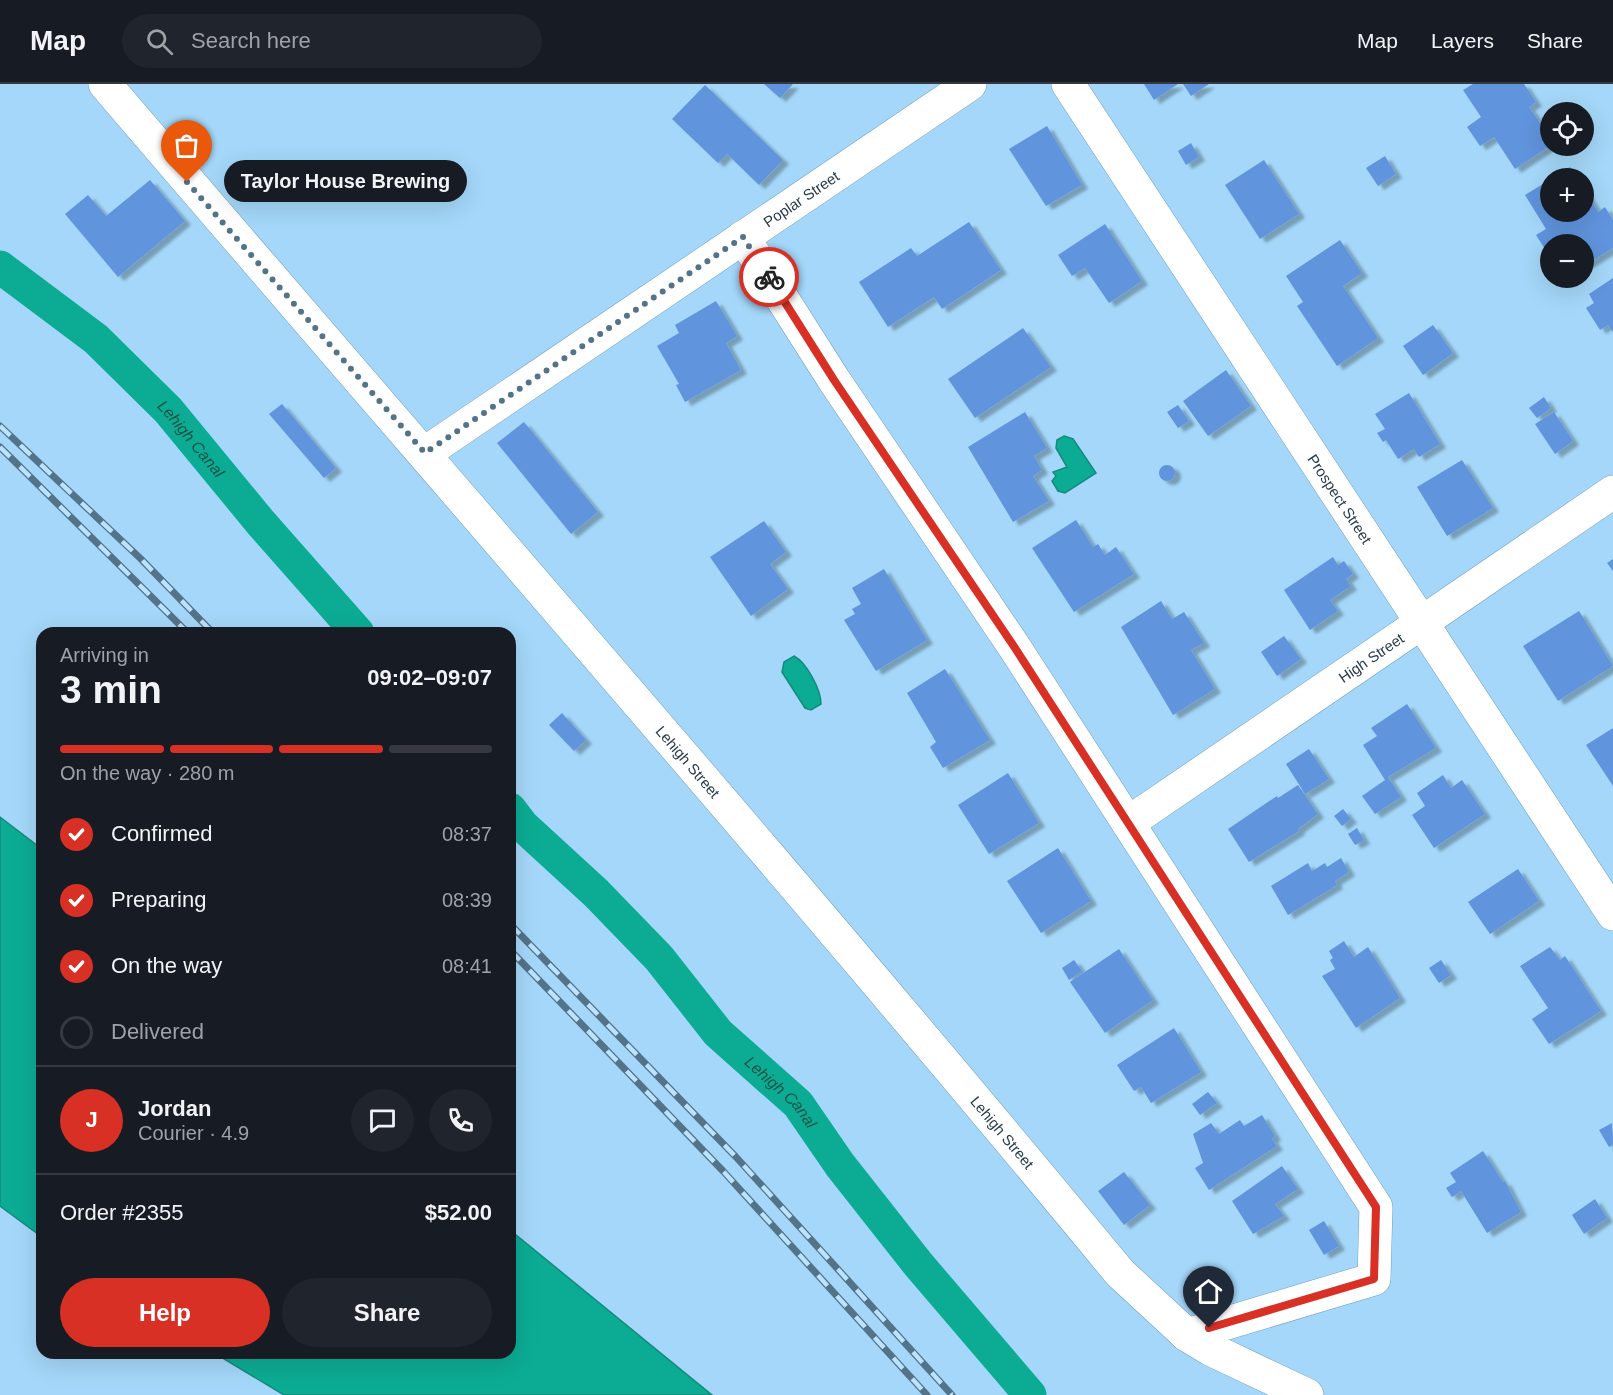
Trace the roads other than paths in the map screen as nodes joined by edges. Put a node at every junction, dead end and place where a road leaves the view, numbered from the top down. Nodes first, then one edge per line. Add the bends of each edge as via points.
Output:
1 (105, 84) edge
2 (970, 84) edge
3 (1068, 84) edge
4 (743, 237) junction
5 (425, 453) junction
6 (1613, 492) edge
7 (1422, 622) junction
8 (1128, 823) junction
9 (1613, 914) edge
10 (1187, 1335) junction
11 (1307, 1395) edge

1 - 5 street, Lehigh Street
2 - 4 street, Poplar Street
3 - 7 street, Prospect Street
4 - 5 street, Poplar Street
4 - 8 street
5 - 10 street, Lehigh Street via 771,856 1120,1273
6 - 7 street, High Street
7 - 8 street, High Street
7 - 9 street, Prospect Street
8 - 10 street via 1376,1207 1374,1279
10 - 11 street, Lehigh Street

